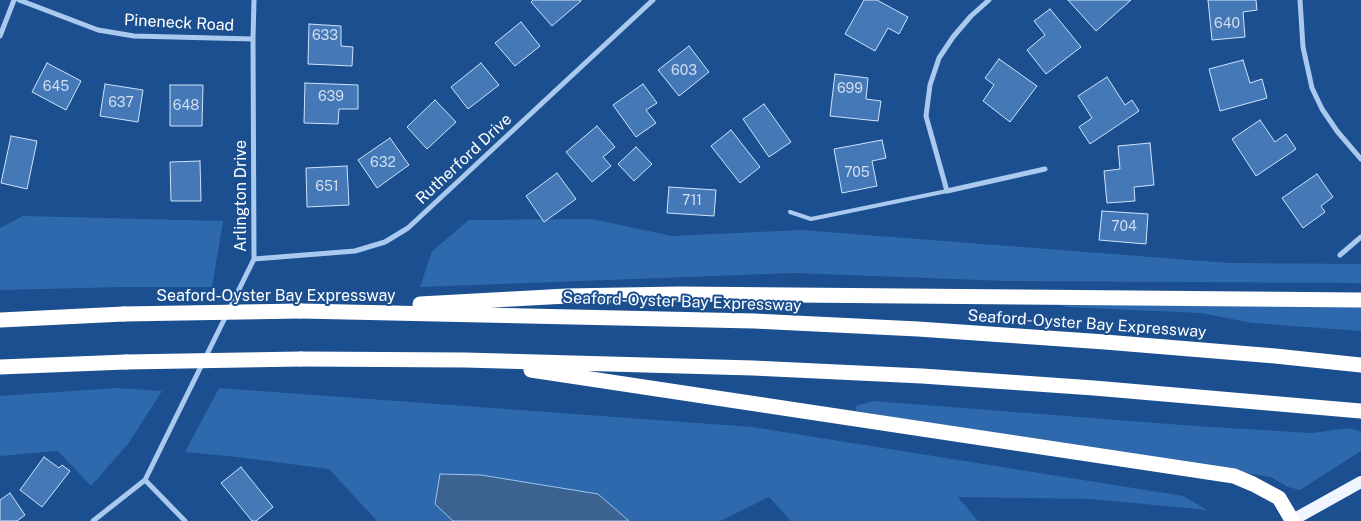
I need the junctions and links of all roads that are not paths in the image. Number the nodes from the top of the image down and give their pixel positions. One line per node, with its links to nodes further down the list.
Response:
1 (14, 0): 7 (street)
2 (20, 0): 8 (street, Pineneck Road)
3 (254, 0): 8 (street, Arlington Drive)
4 (653, 0): 15 (street, Rutherford Drive)
5 (989, 0): 11 (street)
6 (1300, 0): 9 (street)
7 (0, 36)
8 (253, 39): 15 (street, Arlington Drive)
9 (1361, 158)
10 (1045, 169): 11 (street)
11 (947, 191): 12 (lane)
12 (790, 212)
13 (1361, 237): 14 (street)
14 (1340, 255)
15 (254, 259): 23 (street, Arlington Drive)
16 (1361, 300): 17 (highway)
17 (300, 311): 18 (highway, Seaford-Oyster Bay Expressway, bridge); 20 (highway, Seaford-Oyster Bay Expressway)
18 (0, 320)
19 (465, 360): 21 (highway, bridge); 22 (highway); 27 (highway)
20 (1361, 365)
21 (0, 367)
22 (1361, 411)
23 (145, 480): 25 (street, Arlington Drive); 26 (street)
24 (1361, 482): 27 (main road)
25 (93, 521)
26 (185, 521)
27 (1292, 521)

